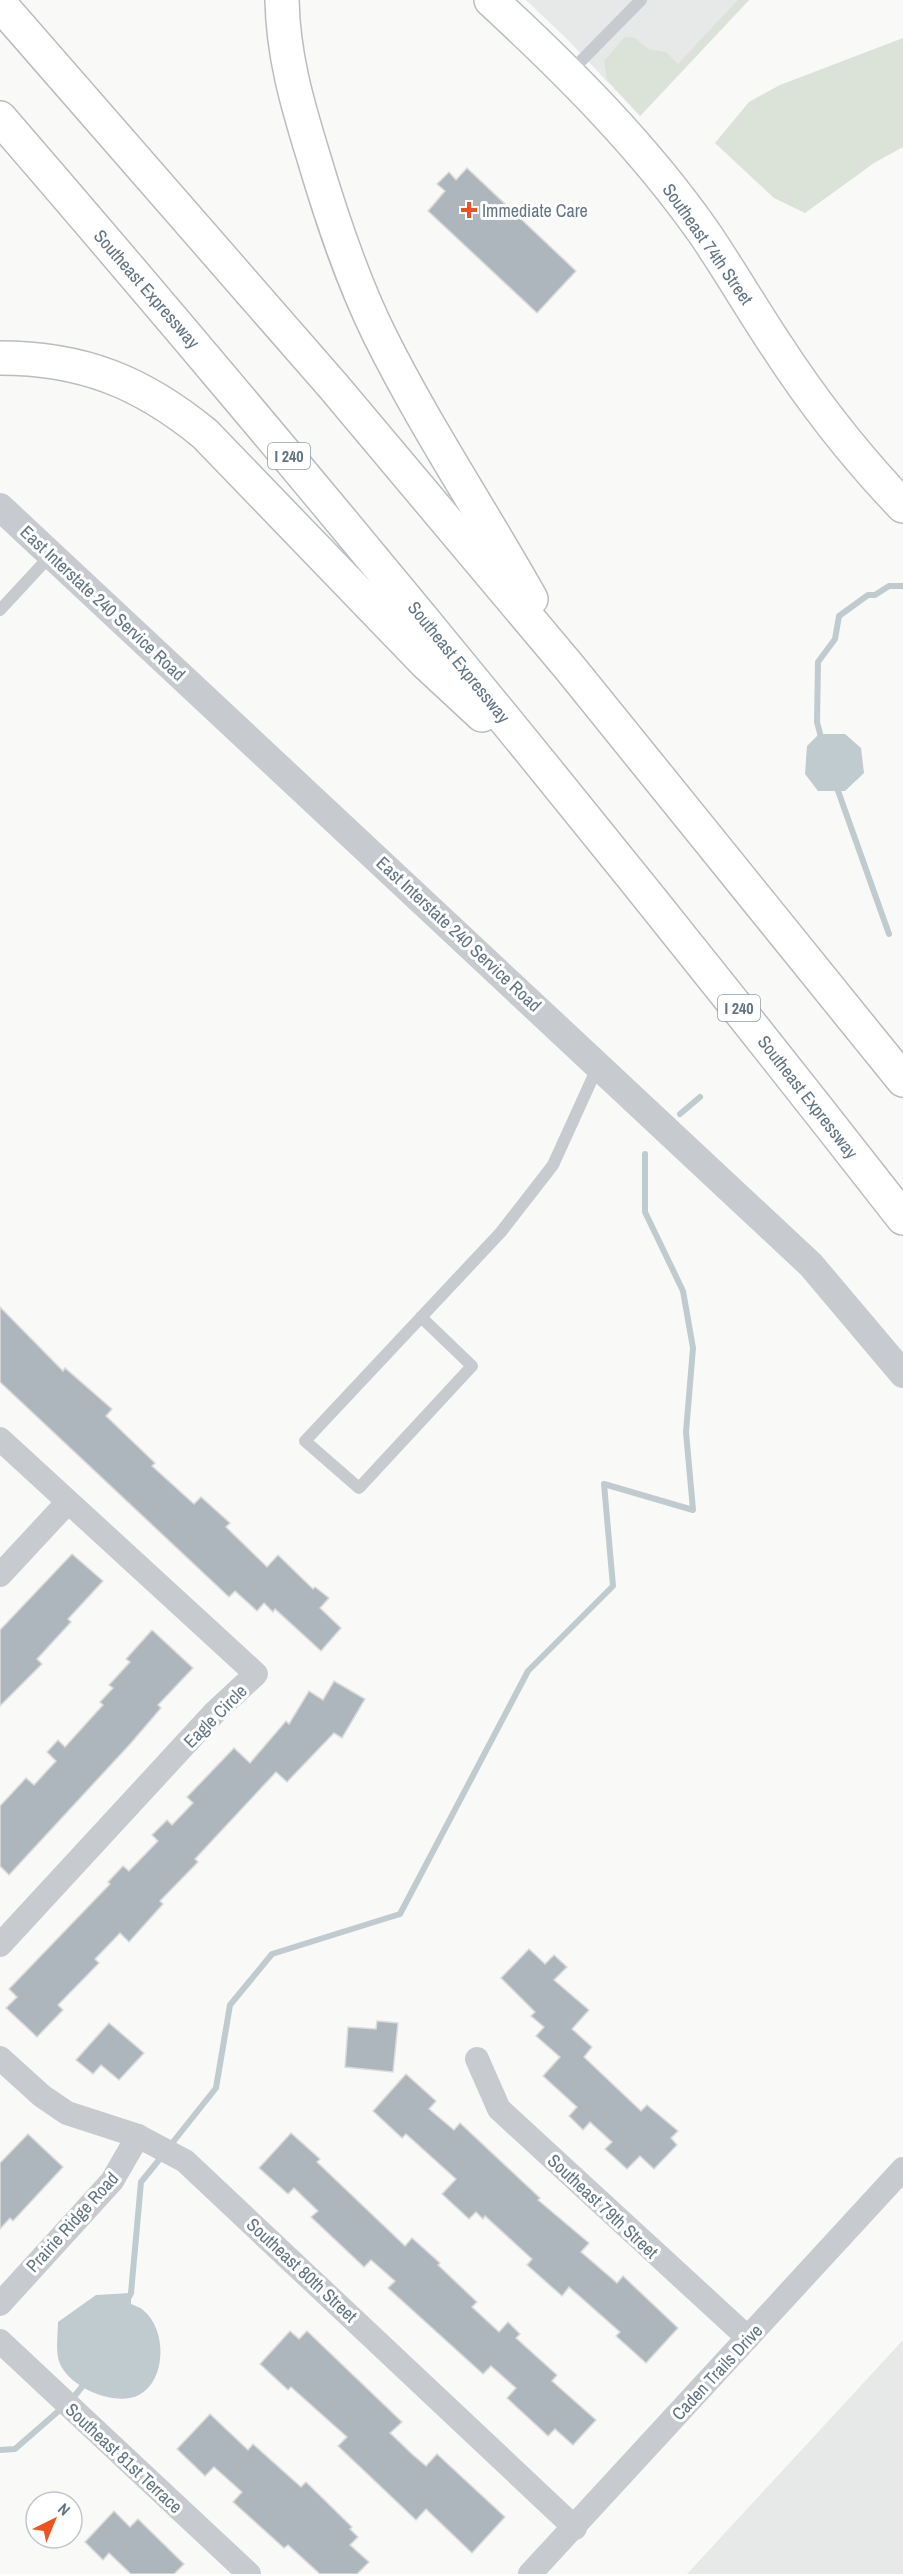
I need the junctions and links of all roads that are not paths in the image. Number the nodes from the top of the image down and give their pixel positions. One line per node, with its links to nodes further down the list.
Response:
1 (282, 0): 12 (main road)
2 (491, 0): 5 (main road, Southeast 74th Street)
3 (641, 0): 5 (lane)
4 (0, 4): 12 (main road)
5 (569, 73): 8 (main road, Southeast 74th Street)
6 (0, 118): 13 (main road, Southeast Expressway / I 240)
7 (0, 358): 13 (main road)
8 (903, 506)
9 (0, 507): 10 (street, East Interstate 240 Service Road)
10 (51, 555): 11 (lane); 14 (street, East Interstate 240 Service Road)
11 (0, 610)
12 (570, 668): 15 (main road)
13 (572, 800): 16 (main road, Southeast Expressway / I 240)
14 (599, 1065): 17 (lane); 18 (street, East Interstate 240 Service Road)
15 (903, 1080)
16 (903, 1218)
17 (421, 1317): 17 (lane)
18 (903, 1374)
19 (0, 1439): 20 (street)
20 (67, 1503): 21 (street); 22 (street, Eagle Circle)
21 (0, 1575)
22 (0, 1945)
23 (0, 2058): 25 (street, Southeast 80th Street)
24 (477, 2059): 28 (street, Southeast 79th Street)
25 (146, 2139): 27 (street, Prairie Ridge Road); 30 (street, Southeast 80th Street)
26 (903, 2169): 28 (street, Caden Trails Drive)
27 (0, 2304)
28 (748, 2338): 30 (street, Caden Trails Drive)
29 (0, 2341): 31 (street, Southeast 81st Terrace)
30 (575, 2528): 32 (street, Caden Trails Drive)
31 (249, 2574)
32 (530, 2574)

